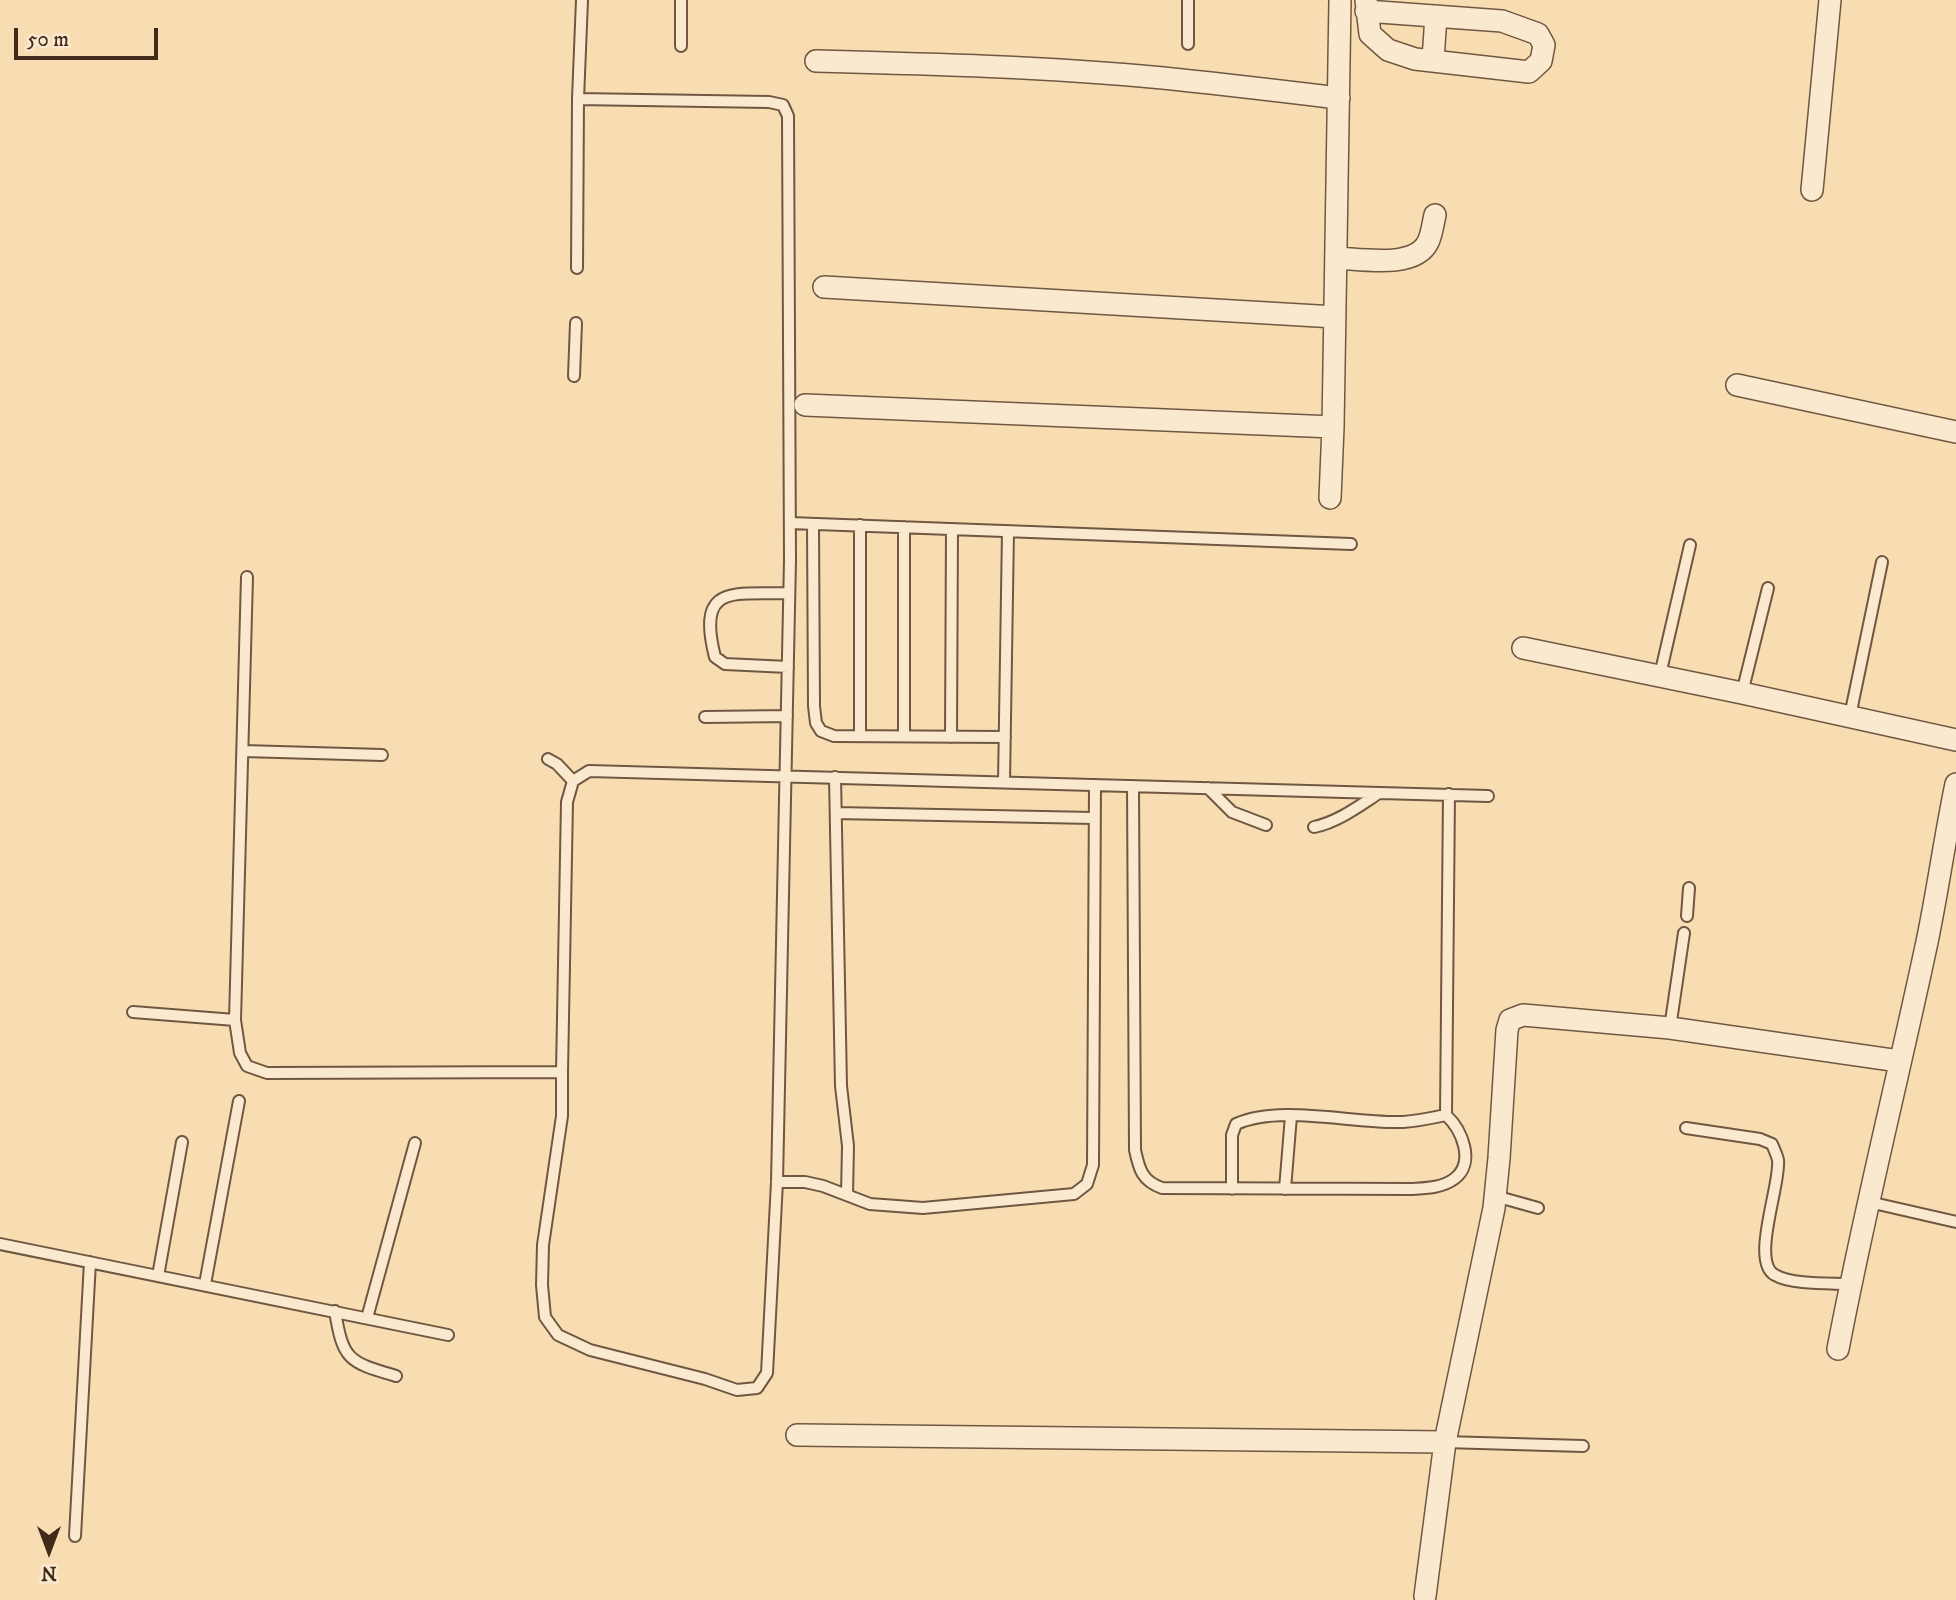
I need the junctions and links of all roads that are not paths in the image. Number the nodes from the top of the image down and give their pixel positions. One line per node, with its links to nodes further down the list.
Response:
1 (582, 0): 13 (lane)
2 (681, 0): 9 (lane)
3 (1188, 0): 8 (lane)
4 (1340, 0): 12 (street)
5 (1830, 0): 14 (street)
6 (1366, 5): 7 (street); 11 (street)
7 (1436, 16): 11 (street); 11 (street)
8 (1188, 44)
9 (681, 46)
10 (816, 61): 12 (street)
11 (1433, 61)
12 (1339, 98): 16 (street)
13 (578, 99): 17 (lane); 27 (lane)
14 (1812, 190)
15 (1435, 215): 16 (street)
16 (1336, 258): 19 (street)
17 (577, 268)
18 (824, 287): 19 (street)
19 (1335, 317): 24 (street)
20 (576, 323): 21 (lane)
21 (574, 376)
22 (1737, 386): 25 (street)
23 (805, 405): 24 (street)
24 (1333, 427): 26 (street)
25 (1956, 432)
26 (1329, 498)
27 (790, 523): 28 (lane); 38 (lane)
28 (813, 524): 29 (lane); 46 (lane)
29 (860, 526): 30 (lane); 46 (lane)
30 (904, 527): 31 (lane); 47 (lane)
31 (953, 529): 32 (lane); 48 (lane)
32 (1008, 531): 33 (lane); 49 (lane)
33 (1351, 544)
34 (1690, 545): 41 (lane)
35 (1882, 562): 44 (lane)
36 (247, 577): 51 (lane)
37 (1768, 588): 42 (lane)
38 (789, 593): 40 (lane); 40 (lane)
39 (1522, 648): 41 (street)
40 (788, 667): 43 (lane)
41 (1660, 675): 42 (street)
42 (1742, 693): 44 (street)
43 (787, 716): 45 (lane); 54 (lane)
44 (1850, 716): 50 (street)
45 (705, 717)
46 (860, 736): 47 (lane)
47 (904, 736): 48 (lane)
48 (951, 737): 49 (lane)
49 (1004, 737): 57 (lane)
50 (1956, 740)
51 (244, 751): 52 (lane); 73 (lane)
52 (382, 755)
53 (548, 759): 56 (lane)
54 (785, 776): 55 (lane); 56 (lane); 83 (lane)
55 (835, 777): 57 (lane); 65 (lane)
56 (573, 781): 76 (lane)
57 (1004, 782): 59 (lane)
58 (1956, 784): 75 (street)
59 (1095, 785): 60 (lane); 66 (lane)
60 (1133, 786): 61 (lane); 84 (lane)
61 (1208, 788): 62 (lane); 67 (lane)
62 (1379, 793): 63 (lane); 68 (lane)
63 (1449, 794): 64 (lane); 78 (lane)
64 (1488, 796)
65 (836, 813): 66 (lane); 86 (lane)
66 (1094, 818): 86 (lane)
67 (1266, 825)
68 (1314, 827)
69 (1689, 888): 70 (lane)
70 (1687, 916)
71 (1684, 933): 74 (lane)
72 (133, 1012): 73 (lane)
73 (235, 1020): 76 (lane)
74 (1670, 1028): 75 (street); 87 (street)
75 (1899, 1061): 88 (street)
76 (562, 1072): 83 (lane)
77 (239, 1101): 94 (lane)
78 (1446, 1115): 79 (lane); 85 (lane)
79 (1291, 1116): 84 (lane); 85 (lane)
80 (1686, 1128): 95 (lane)
81 (182, 1142): 93 (lane)
82 (415, 1143): 97 (lane)
83 (777, 1182): 86 (lane)
84 (1232, 1189): 85 (lane)
85 (1285, 1189)
86 (847, 1195)
87 (1495, 1196): 89 (lane); 102 (street)
88 (1869, 1202): 90 (lane); 95 (street)
89 (1538, 1208)
90 (1956, 1222)
91 (0, 1244): 92 (lane)
92 (90, 1262): 93 (lane); 104 (lane)
93 (158, 1276): 94 (lane)
94 (205, 1284): 96 (lane)
95 (1850, 1284): 99 (street)
96 (335, 1311): 97 (lane); 100 (lane)
97 (367, 1318): 98 (lane)
98 (449, 1335)
99 (1838, 1349)
100 (396, 1376)
101 (797, 1435): 102 (street)
102 (1445, 1442): 103 (lane); 105 (street)
103 (1583, 1446)
104 (75, 1536)
105 (1425, 1596)

